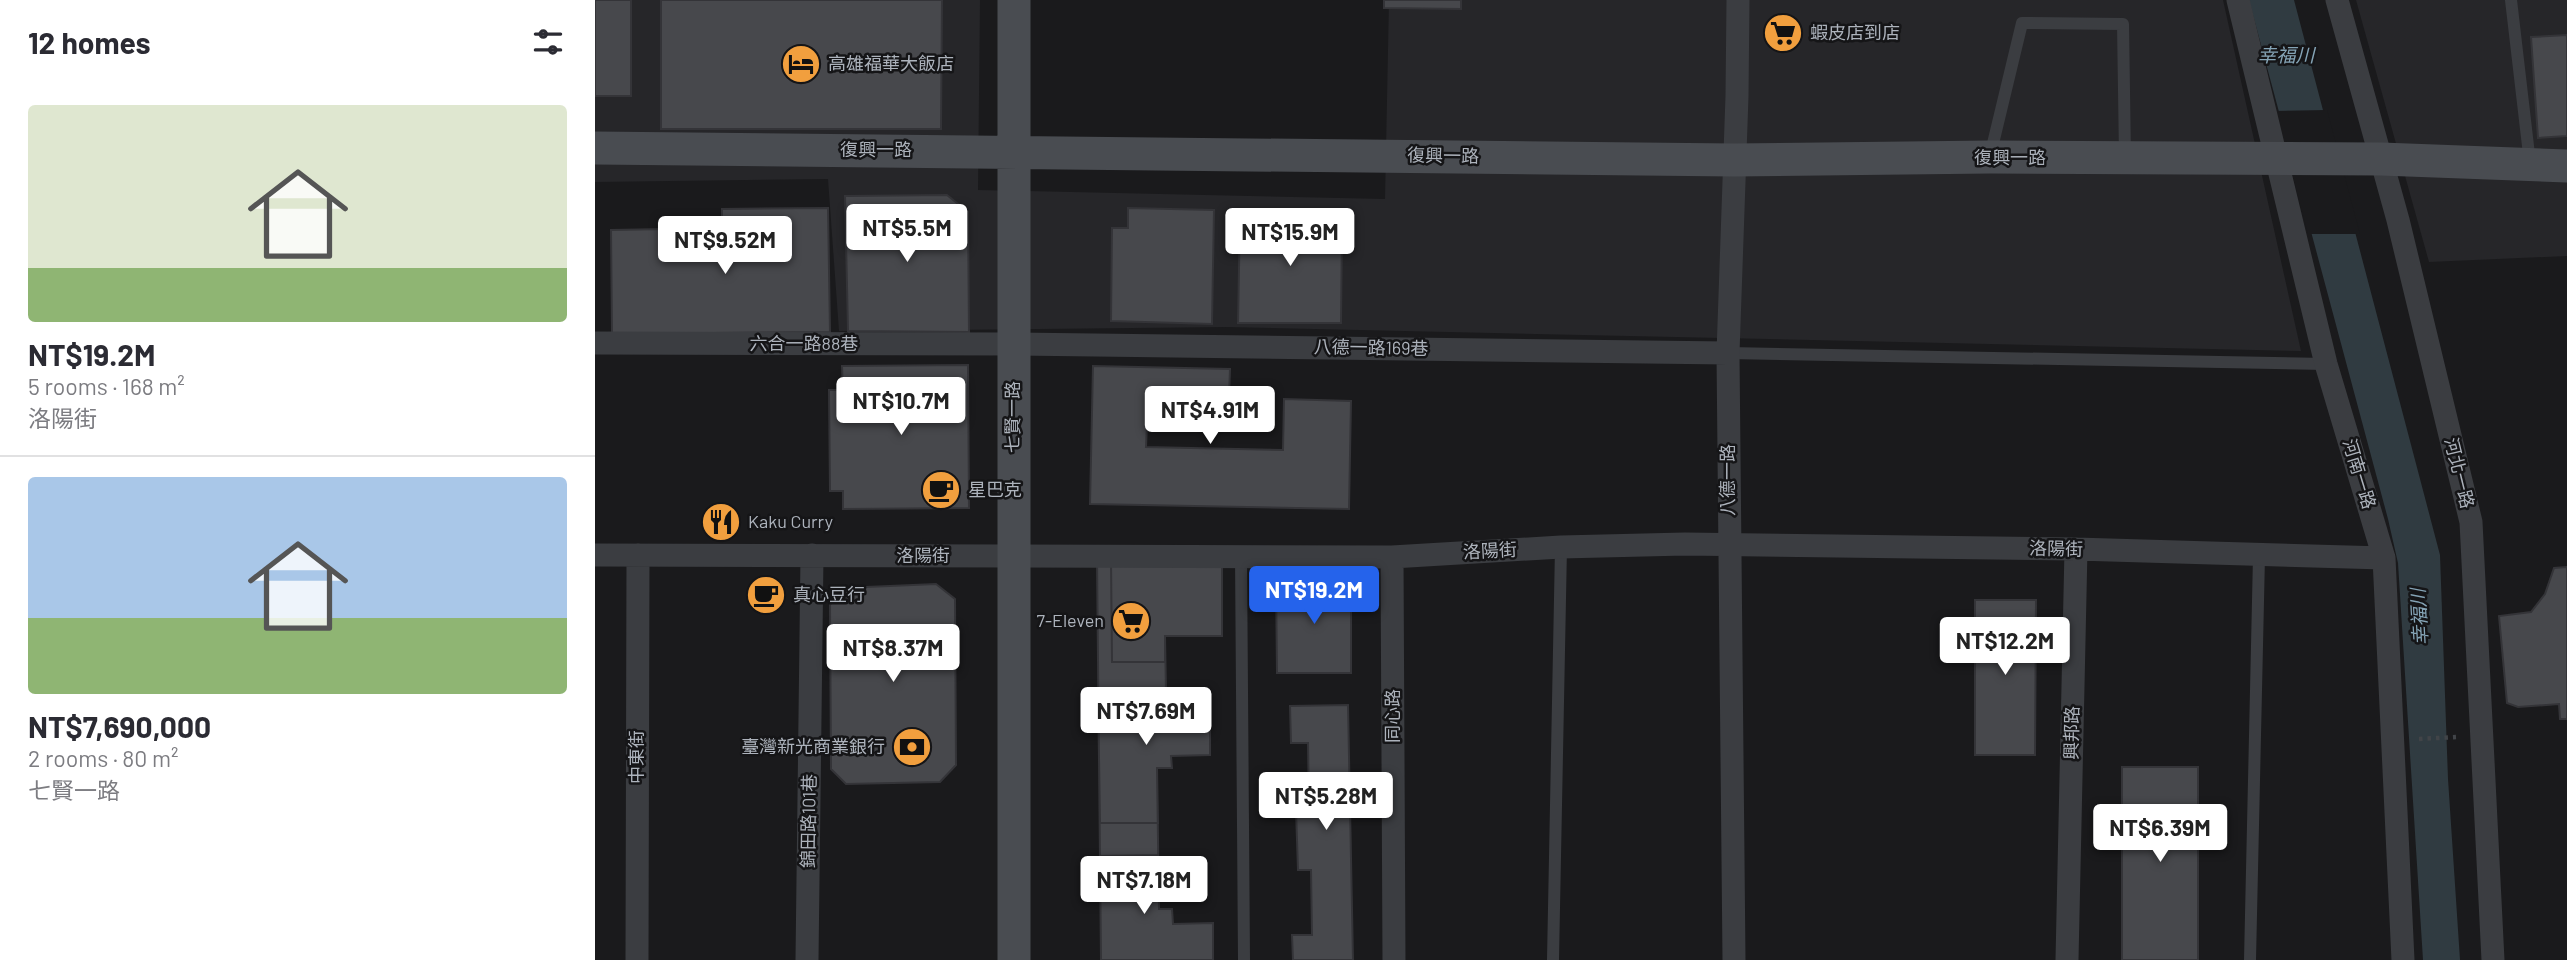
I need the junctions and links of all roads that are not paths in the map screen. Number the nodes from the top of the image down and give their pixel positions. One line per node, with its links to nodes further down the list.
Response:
1 (1014, 0): 7 (street, 七賢一路)
2 (1738, 0): 12 (street, 八德一路)
3 (2238, 0): 10 (street, 河南一路)
4 (2337, 0): 11 (street, 河北一路)
5 (2511, 0): 13 (lane)
6 (595, 148): 7 (street, 復興一路)
7 (1013, 151): 12 (street, 復興一路); 16 (street, 七賢一路)
8 (1990, 158): 9 (street, 復興一路); 9 (lane); 12 (street, 復興一路)
9 (2125, 158): 10 (street, 復興一路)
10 (2283, 158): 11 (street, 復興一路); 18 (street, 河南一路)
11 (2365, 159): 13 (street); 40 (street, 河北一路)
12 (1734, 160): 17 (street, 八德一路)
13 (2530, 164): 14 (street)
14 (2567, 166)
15 (595, 343): 16 (street, 六合一路88巷)
16 (1013, 344): 17 (street, 八德一路169巷); 25 (street, 七賢一路)
17 (1728, 353): 18 (lane); 19 (street, 八德一路)
18 (2326, 364): 29 (street, 河南一路)
19 (1729, 545): 20 (street, 洛陽街); 21 (street, 洛陽街); 36 (street, 八德一路)
20 (1561, 547): 27 (street, 洛陽街); 35 (lane)
21 (2076, 549): 28 (street, 洛陽街); 37 (street, 興邦路)
22 (595, 555): 23 (street, 洛陽街)
23 (638, 555): 24 (street, 洛陽街); 30 (street, 中東街)
24 (812, 555): 25 (street, 洛陽街); 31 (street, 錦田路101巷)
25 (1013, 556): 26 (street, 洛陽街); 32 (street, 七賢一路)
26 (1241, 556): 27 (street, 洛陽街); 33 (lane)
27 (1392, 556): 34 (street, 同心路)
28 (2259, 556): 29 (street, 洛陽街); 38 (lane)
29 (2384, 558): 39 (street, 河南一路)
30 (636, 960)
31 (807, 960)
32 (1014, 960)
33 (1244, 960)
34 (1394, 960)
35 (1553, 960)
36 (1734, 960)
37 (2067, 960)
38 (2250, 960)
39 (2403, 960)
40 (2493, 960)

